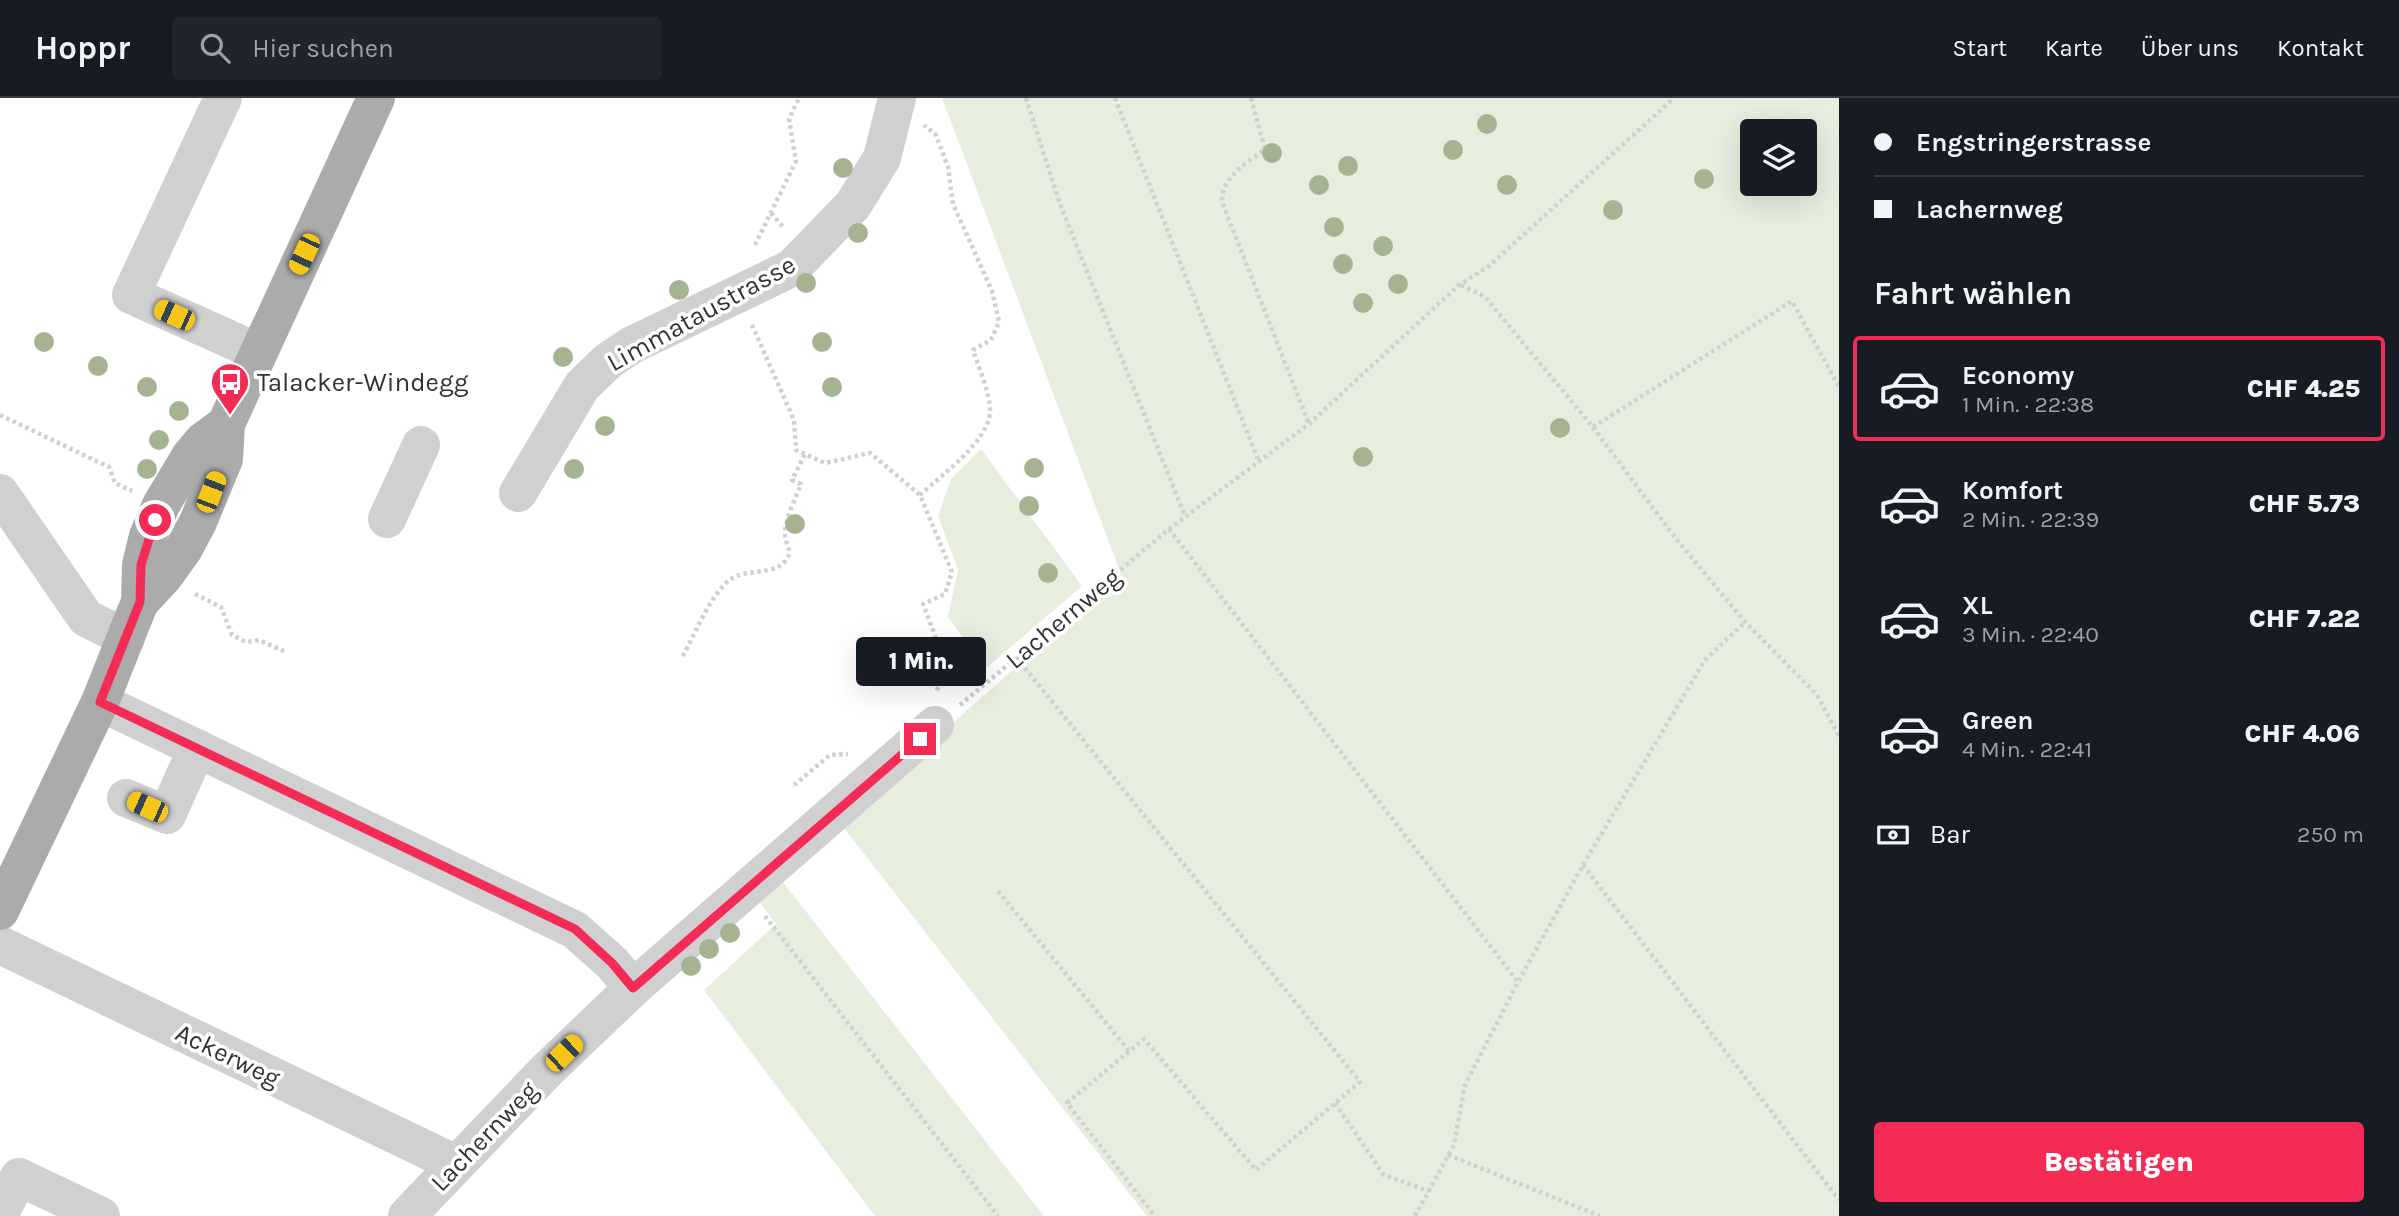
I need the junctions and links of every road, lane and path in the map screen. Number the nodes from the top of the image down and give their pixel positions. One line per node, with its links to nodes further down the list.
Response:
1 (223, 98): 12 (street)
2 (799, 98): 9 (path)
3 (1027, 98): 24 (path)
4 (1115, 98): 19 (path)
5 (1251, 98): 15 (path)
6 (1674, 98): 10 (path, Lachernweg)
7 (367, 101): 12 (main road)
8 (895, 106): 11 (street, Limmataustrasse); 23 (path)
9 (752, 252)
10 (1460, 284): 15 (path, Lachernweg); 16 (path)
11 (737, 296): 18 (path); 22 (street, Limmataustrasse)
12 (258, 352): 29 (main road)
13 (1839, 387): 16 (path)
14 (0, 415): 20 (path)
15 (1309, 424): 19 (path, Lachernweg)
16 (1592, 427): 28 (path)
17 (421, 445): 25 (street)
18 (805, 454): 23 (path); 31 (path)
19 (1259, 462): 24 (path, Lachernweg)
20 (134, 492)
21 (0, 493): 29 (street)
22 (519, 493)
23 (920, 495): 34 (path)
24 (1185, 516): 26 (path, Lachernweg)
25 (387, 519)
26 (1169, 529): 32 (path, Lachernweg); 45 (path)
27 (189, 592): 30 (path)
28 (1745, 622): 35 (path); 40 (path)
29 (126, 638): 33 (main road)
30 (286, 652)
31 (683, 656)
32 (1016, 657): 34 (path, Lachernweg); 48 (path)
33 (100, 702): 36 (street); 43 (main road)
34 (931, 713): 41 (street, Lachernweg)
35 (1839, 736)
36 (197, 748): 39 (street); 46 (street)
37 (850, 754): 38 (path)
38 (794, 785)
39 (126, 798)
40 (1583, 866): 45 (path); 52 (path)
41 (745, 890): 46 (street, Lachernweg); 56 (path)
42 (998, 891): 47 (path)
43 (1, 906)
44 (0, 945): 50 (street, Ackerweg)
45 (1518, 982): 49 (path)
46 (633, 988): 50 (street, Lachernweg)
47 (1129, 1051): 48 (path); 57 (path)
48 (1335, 1103): 51 (path)
49 (1448, 1156): 51 (path); 59 (path)
50 (456, 1164): 55 (street, Lachernweg)
51 (1429, 1191): 58 (path)
52 (1839, 1200)
53 (0, 1213): 54 (street)
54 (101, 1216)
55 (407, 1216)
56 (998, 1216)
57 (1155, 1216)
58 (1415, 1216)
59 (1600, 1216)

